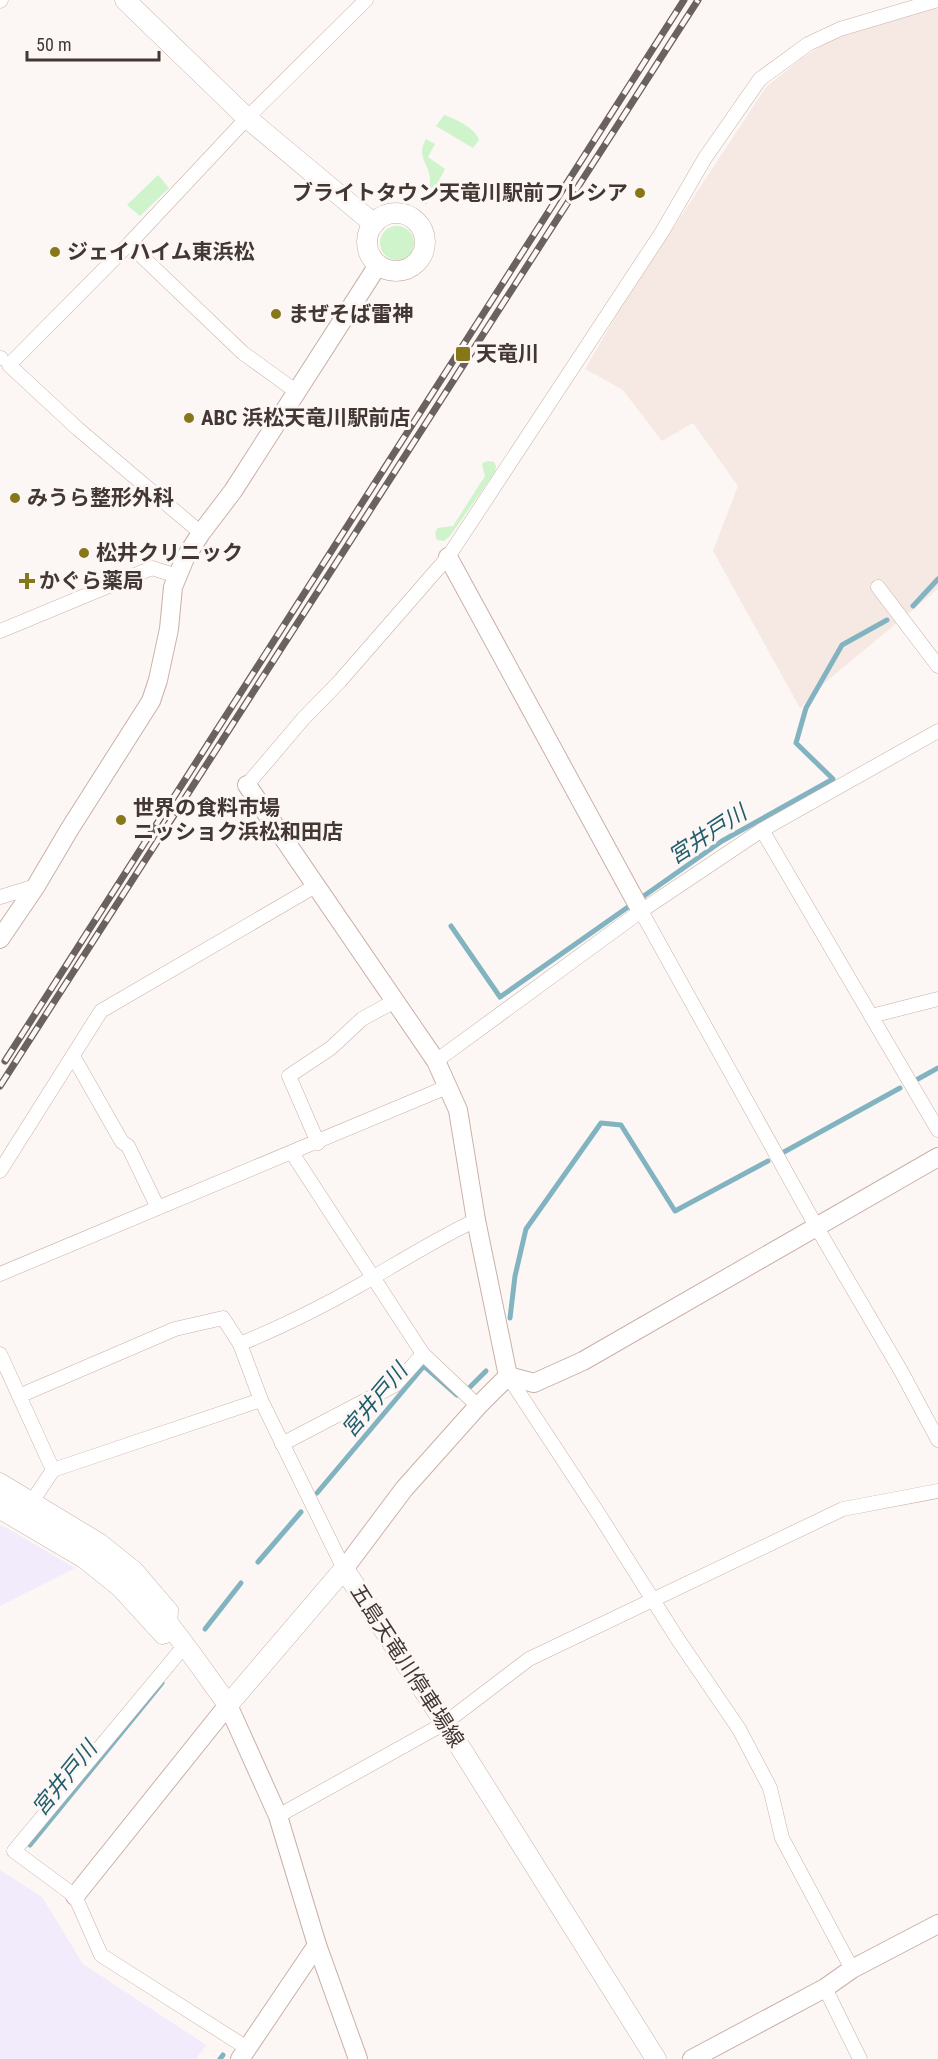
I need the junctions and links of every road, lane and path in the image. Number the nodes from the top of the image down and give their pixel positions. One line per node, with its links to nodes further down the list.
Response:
1 (125, 0): 4 (main road)
2 (366, 0): 4 (street)
3 (938, 0): 11 (street)
4 (248, 118): 5 (main road); 6 (street)
5 (374, 224): 7 (main road); 7 (main road)
6 (129, 244): 8 (street); 9 (street)
7 (378, 265): 9 (street)
8 (2, 360): 10 (street)
9 (297, 392): 10 (street)
10 (201, 533): 12 (street)
11 (448, 557): 17 (street); 22 (street)
12 (177, 576): 14 (street); 20 (street)
13 (878, 586): 15 (street)
14 (0, 631)
15 (938, 666)
16 (938, 731): 18 (street)
17 (247, 785): 19 (street)
18 (762, 830): 22 (street); 26 (street)
19 (317, 885): 25 (street); 27 (street)
20 (36, 886): 21 (street); 23 (street)
21 (0, 897)
22 (638, 905): 28 (street); 37 (street)
23 (0, 939)
24 (938, 999): 26 (street)
25 (395, 1001): 28 (street); 31 (street)
26 (871, 1016): 30 (street)
27 (73, 1056): 34 (street); 35 (street)
28 (436, 1061): 29 (street)
29 (447, 1087): 31 (street); 36 (street)
30 (938, 1130)
31 (318, 1143): 32 (street)
32 (292, 1153): 35 (street); 39 (street)
33 (938, 1157): 37 (street)
34 (0, 1171)
35 (158, 1208): 38 (street)
36 (476, 1220): 39 (street); 43 (street)
37 (816, 1226): 43 (street); 47 (street)
38 (0, 1274)
39 (374, 1277): 40 (street); 42 (street)
40 (240, 1344): 44 (street); 46 (street)
41 (0, 1354): 44 (street)
42 (423, 1354): 45 (street); 48 (street)
43 (508, 1376): 45 (street); 56 (street)
44 (19, 1396): 49 (street)
45 (469, 1398): 55 (street)
46 (261, 1400): 48 (street); 49 (street)
47 (938, 1440)
48 (282, 1444): 55 (street)
49 (53, 1470): 53 (street)
50 (0, 1480): 53 (street)
51 (938, 1491): 56 (street)
52 (0, 1496): 57 (main road)
53 (33, 1500): 57 (street)
54 (0, 1512): 57 (street)
55 (344, 1569): 58 (main road, 五島天竜川停車場線); 59 (main road, 五島天竜川停車場線)
56 (653, 1599): 59 (street); 64 (street)
57 (177, 1635): 58 (main road); 61 (street)
58 (228, 1705): 60 (street); 61 (street)
59 (445, 1723): 60 (street); 68 (main road, 五島天竜川停車場線)
60 (278, 1816): 63 (street)
61 (75, 1896): 66 (street)
62 (938, 1924): 64 (street)
63 (317, 1945): 66 (street); 67 (street)
64 (852, 1970): 65 (street)
65 (825, 1988): 69 (street); 70 (street)
66 (244, 2054)
67 (358, 2059)
68 (656, 2059)
69 (692, 2059)
70 (860, 2059)

